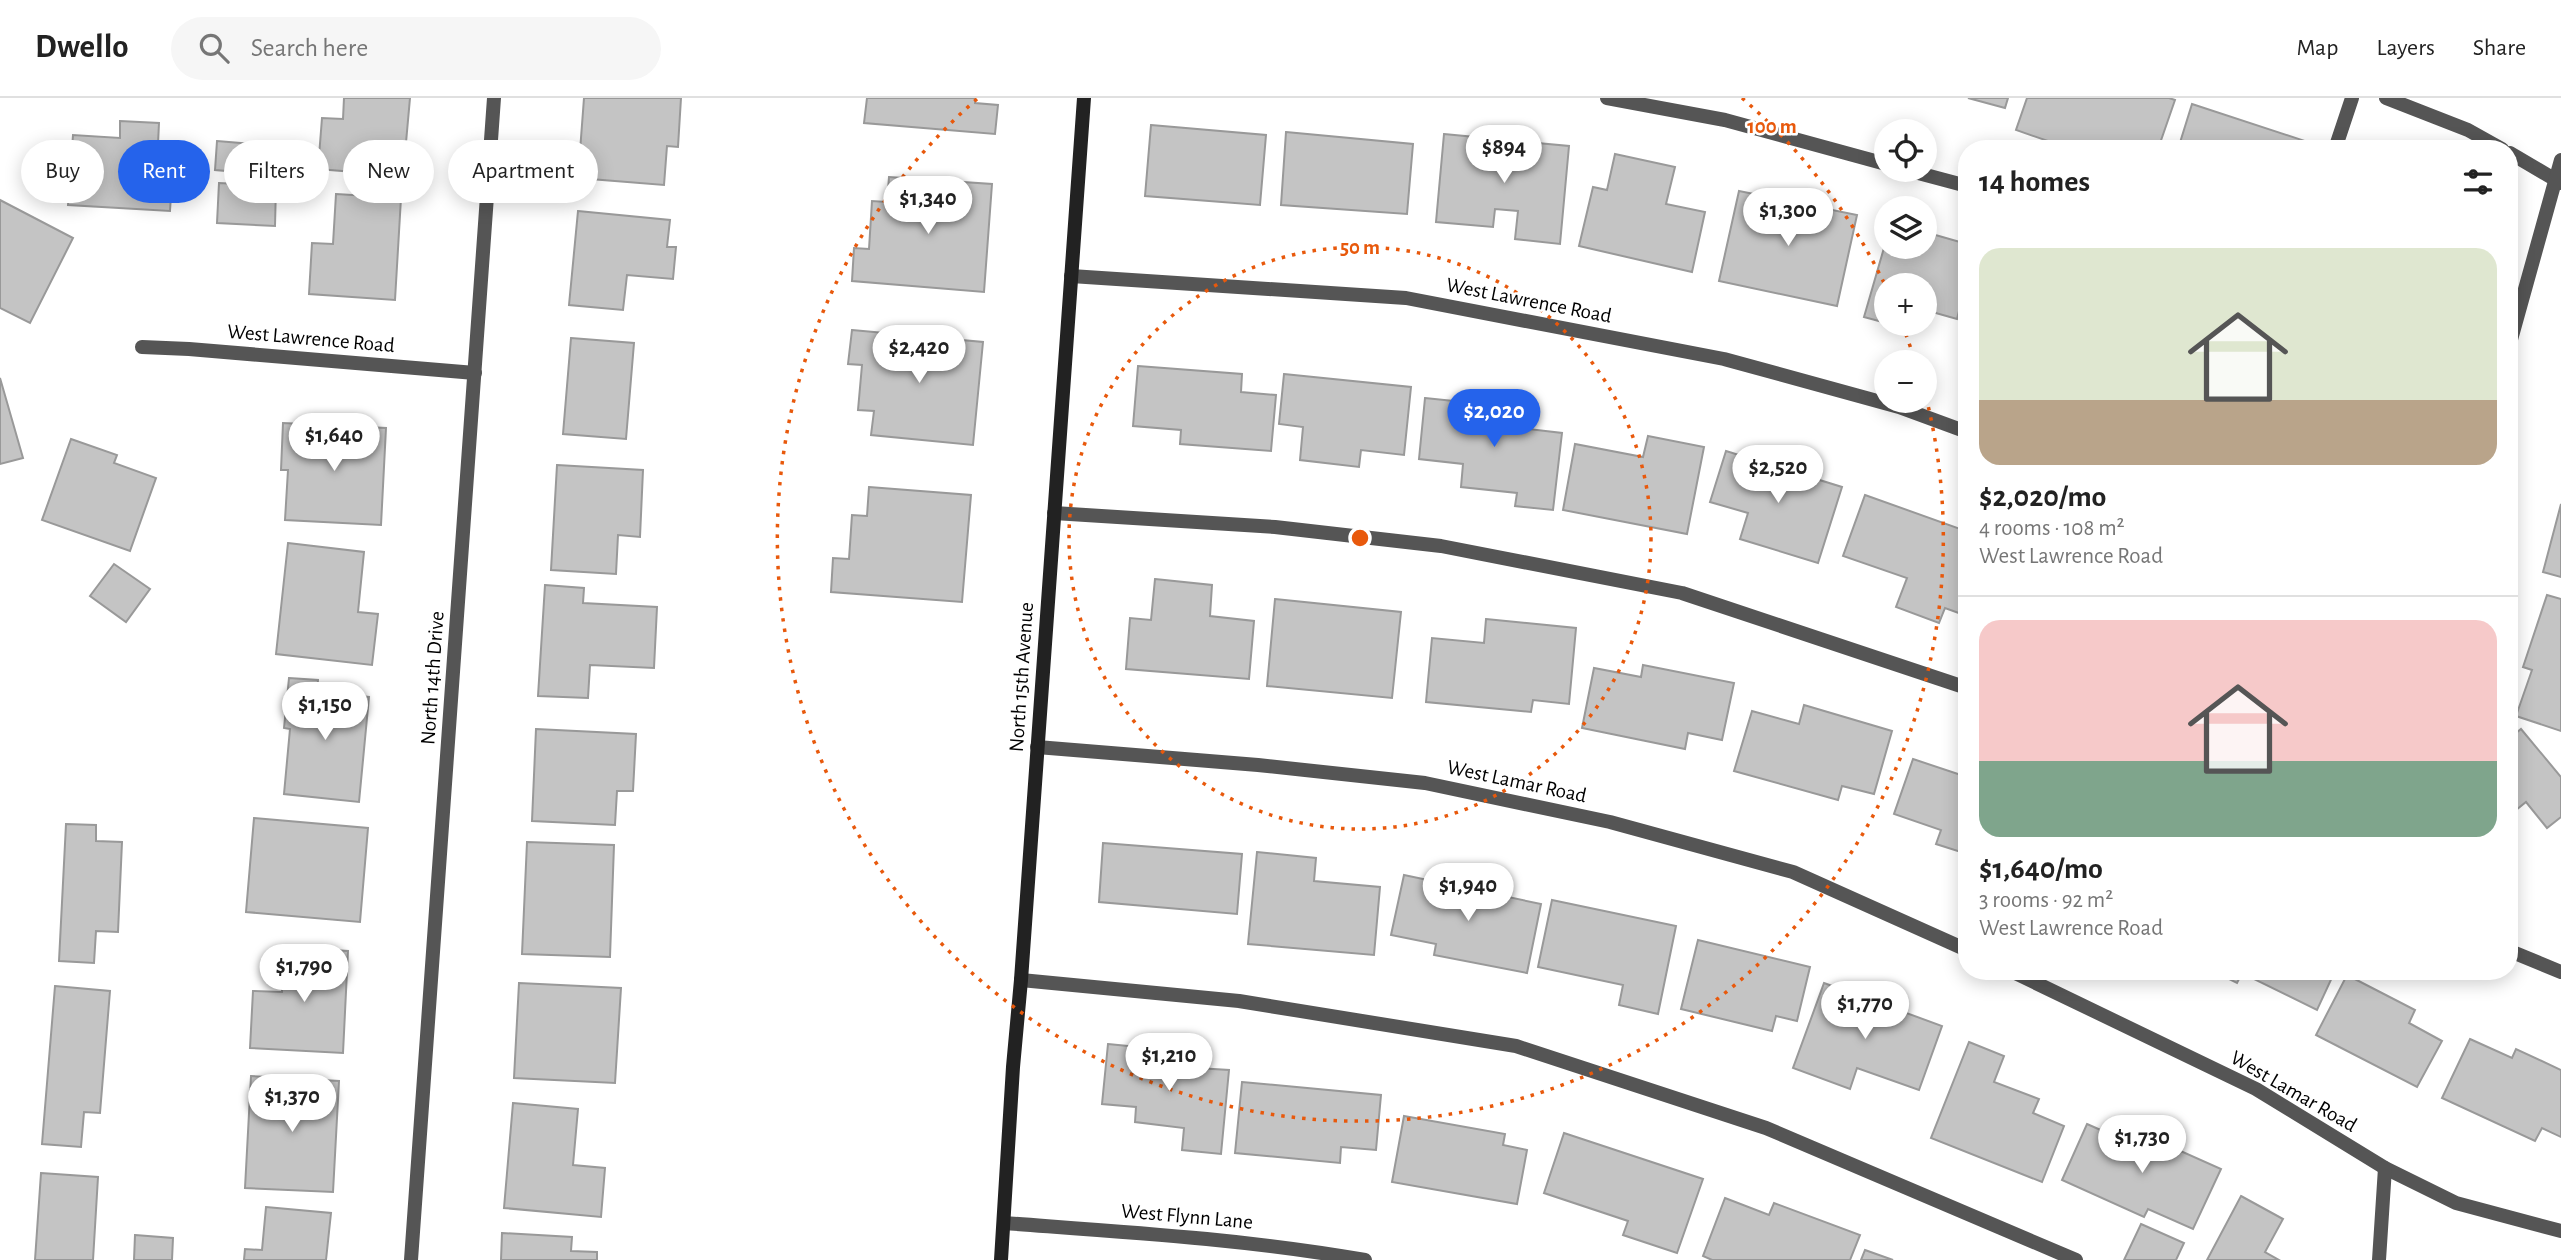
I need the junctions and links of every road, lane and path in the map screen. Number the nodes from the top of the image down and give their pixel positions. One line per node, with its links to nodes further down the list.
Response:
1 (494, 98): 17 (street, North 14th Drive)
2 (1084, 98): 14 (street, North 15th Avenue)
3 (1607, 98): 10 (street)
4 (2352, 98): 6 (street)
5 (2386, 98): 7 (street)
6 (2338, 140)
7 (2486, 140)
8 (2518, 158): 12 (street)
9 (2561, 160): 12 (street)
10 (1874, 161)
11 (1937, 178): 13 (street)
12 (2558, 181): 15 (street)
13 (1958, 184)
14 (1071, 275): 18 (street, West Lawrence Road); 19 (street, North 15th Avenue)
15 (2518, 316)
16 (142, 347): 17 (street, West Lawrence Road)
17 (475, 373): 30 (street, North 14th Drive)
18 (1958, 429)
19 (1054, 513): 20 (street); 21 (street, North 15th Avenue)
20 (1958, 685)
21 (1037, 747): 22 (street, West Lamar Road); 25 (street, North 15th Avenue)
22 (1958, 946)
23 (2518, 954): 24 (street)
24 (2561, 971)
25 (1021, 980): 28 (street, North 15th Avenue); 33 (street)
26 (2030, 980): 27 (street, West Lamar Road)
27 (2385, 1168): 29 (street, West Lamar Road); 34 (street)
28 (1004, 1223): 31 (street, North 15th Avenue); 32 (street, West Flynn Lane)
29 (2561, 1231)
30 (411, 1260)
31 (1002, 1260)
32 (1365, 1260)
33 (2076, 1260)
34 (2379, 1260)

